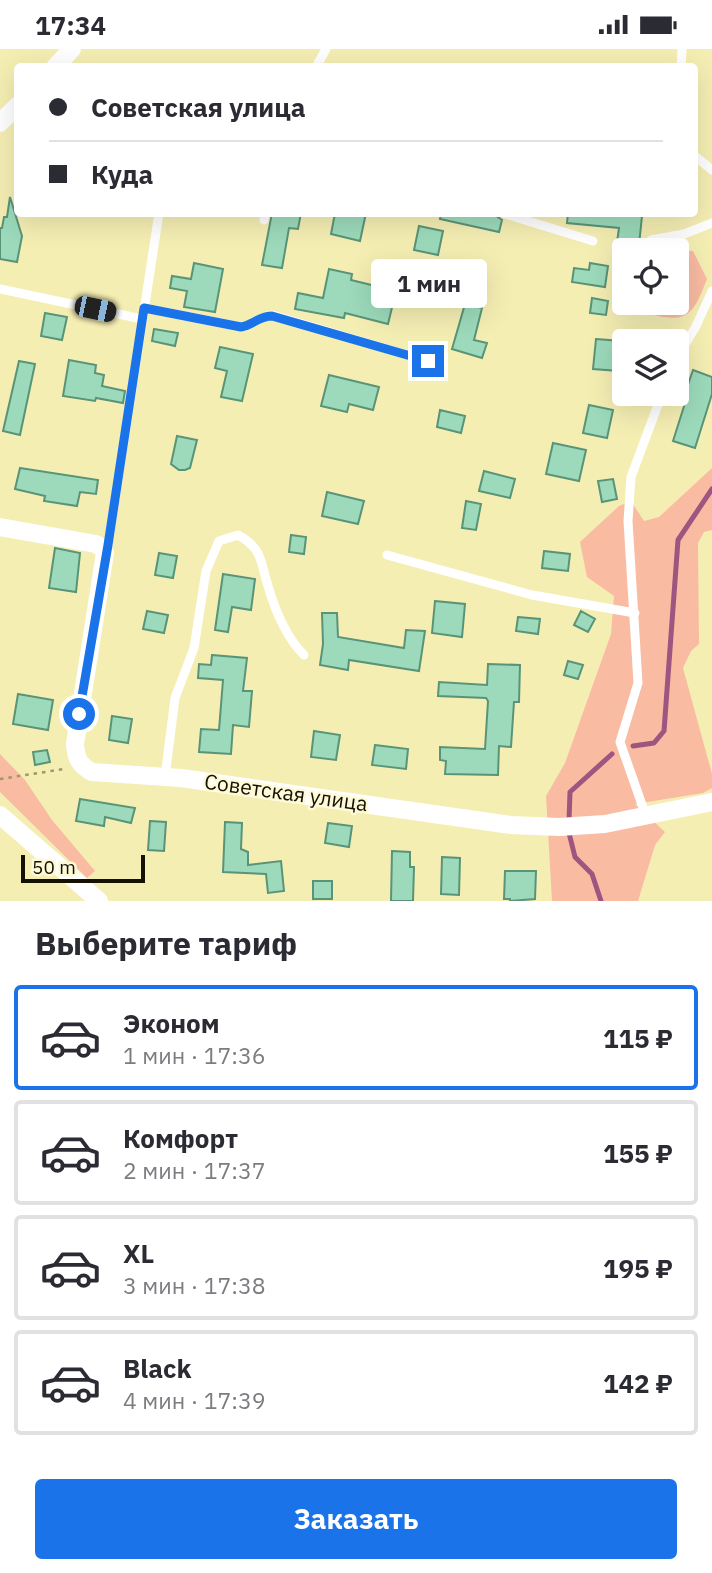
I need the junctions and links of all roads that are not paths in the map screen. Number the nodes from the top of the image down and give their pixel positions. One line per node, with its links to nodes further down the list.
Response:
1 (72, 49): 2 (street)
2 (59, 63)
3 (14, 109): 4 (street)
4 (0, 123)
5 (698, 158): 6 (lane)
6 (712, 170)
7 (158, 217): 14 (lane)
8 (515, 217): 11 (lane)
9 (712, 223): 10 (lane)
10 (662, 238)
11 (593, 241)
12 (0, 289): 14 (lane)
13 (712, 291): 15 (lane)
14 (143, 314): 16 (lane); 19 (lane)
15 (689, 338)
16 (428, 361)
17 (658, 406): 21 (lane)
18 (0, 527): 19 (street)
19 (103, 550): 23 (street, Советская улица)
20 (387, 555): 21 (lane)
21 (635, 613): 26 (lane)
22 (304, 655): 23 (lane)
23 (165, 777): 26 (street, Советская улица)
24 (712, 802): 26 (street, Советская улица)
25 (0, 815): 27 (street)
26 (646, 817)
27 (99, 901)

